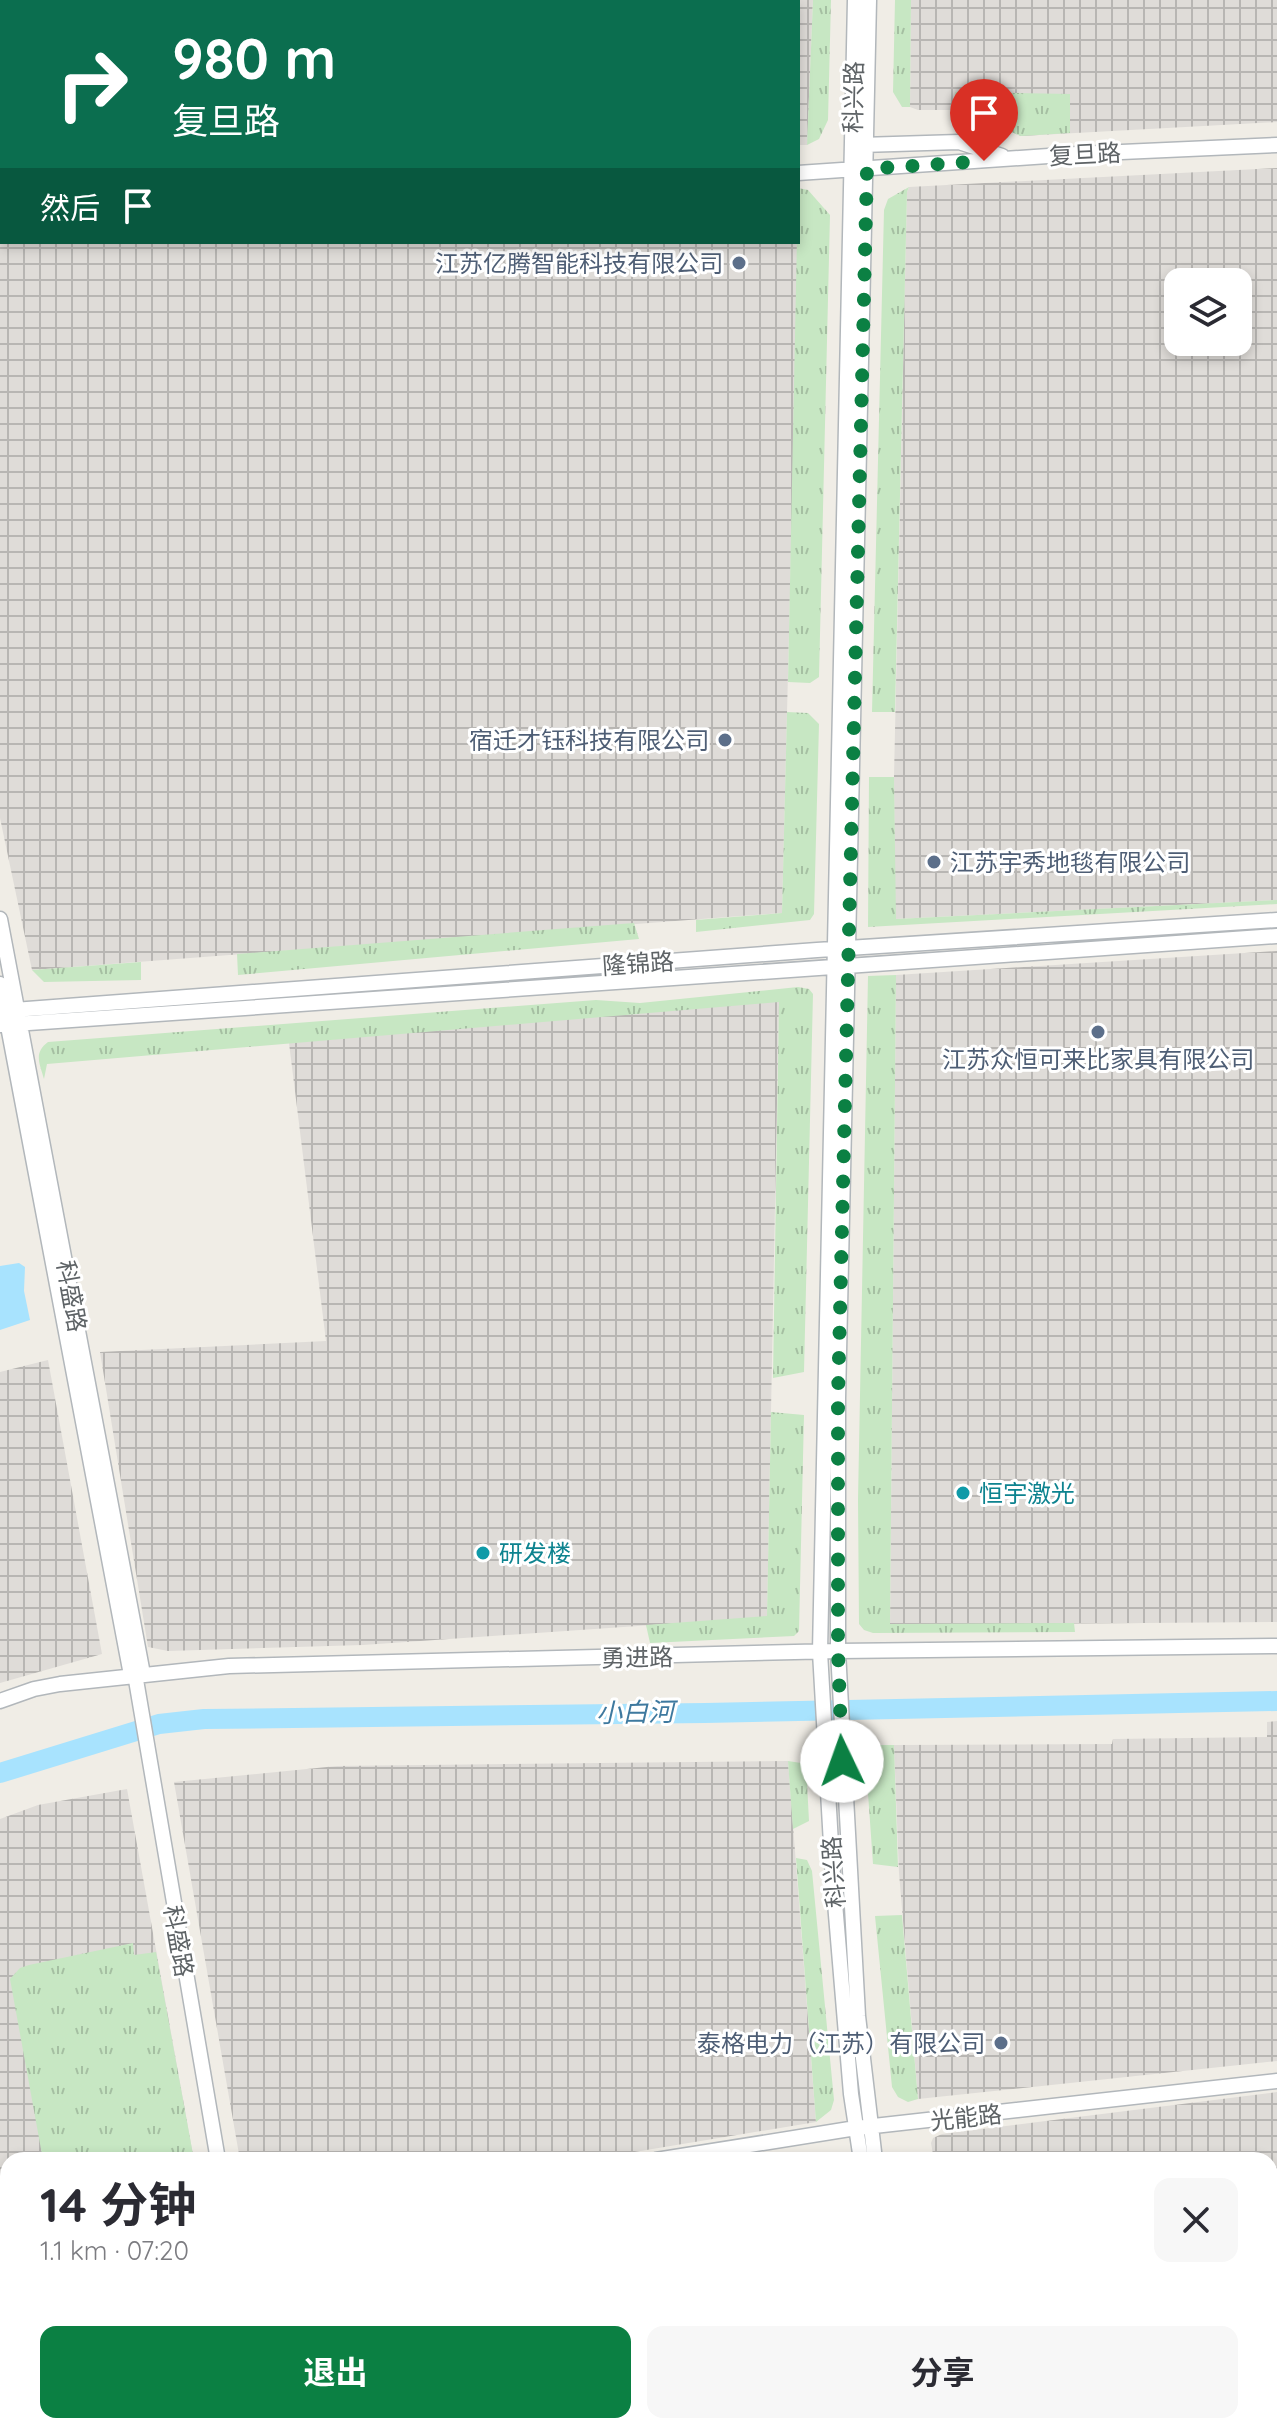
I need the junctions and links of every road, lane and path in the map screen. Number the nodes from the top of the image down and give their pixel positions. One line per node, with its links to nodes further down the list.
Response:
1 (855, 0): 5 (main road, 科兴路)
2 (869, 0): 3 (main road, 科兴路)
3 (868, 145): 5 (main road); 6 (main road); 7 (main road, 科兴路)
4 (1277, 145): 6 (main road, 复旦路)
5 (852, 146): 8 (main road, 科兴路)
6 (1010, 159): 7 (main road, 复旦路)
7 (867, 169): 8 (main road, 复旦路); 13 (main road, 科兴路)
8 (851, 170): 9 (main road, 复旦路); 13 (main road, 科兴路)
9 (800, 173)
10 (0, 919): 16 (main road, 科盛路)
11 (1277, 920): 13 (main road, 隆锦路)
12 (1277, 936): 14 (main road, 隆锦路)
13 (841, 949): 14 (main road, 科兴路); 16 (main road, 隆锦路)
14 (841, 965): 16 (main road, 隆锦路); 18 (main road, 科兴路); 19 (main road, 科兴路)
15 (0, 984): 16 (main road, 科盛路)
16 (9, 1017): 20 (main road, 科盛路)
17 (1277, 1646): 18 (main road, 勇进路)
18 (838, 1651): 19 (main road, 勇进路); 23 (main road, 科兴路)
19 (820, 1652): 20 (main road, 勇进路); 23 (main road, 科兴路)
20 (136, 1675): 21 (main road, 勇进路); 24 (main road, 科盛路)
21 (0, 1701)
22 (1277, 2081): 23 (main road, 光能路)
23 (863, 2128): 25 (main road, 光能路); 26 (main road, 科兴路); 27 (main road, 科兴路)
24 (217, 2152)
25 (708, 2152)
26 (862, 2152)
27 (872, 2152)

